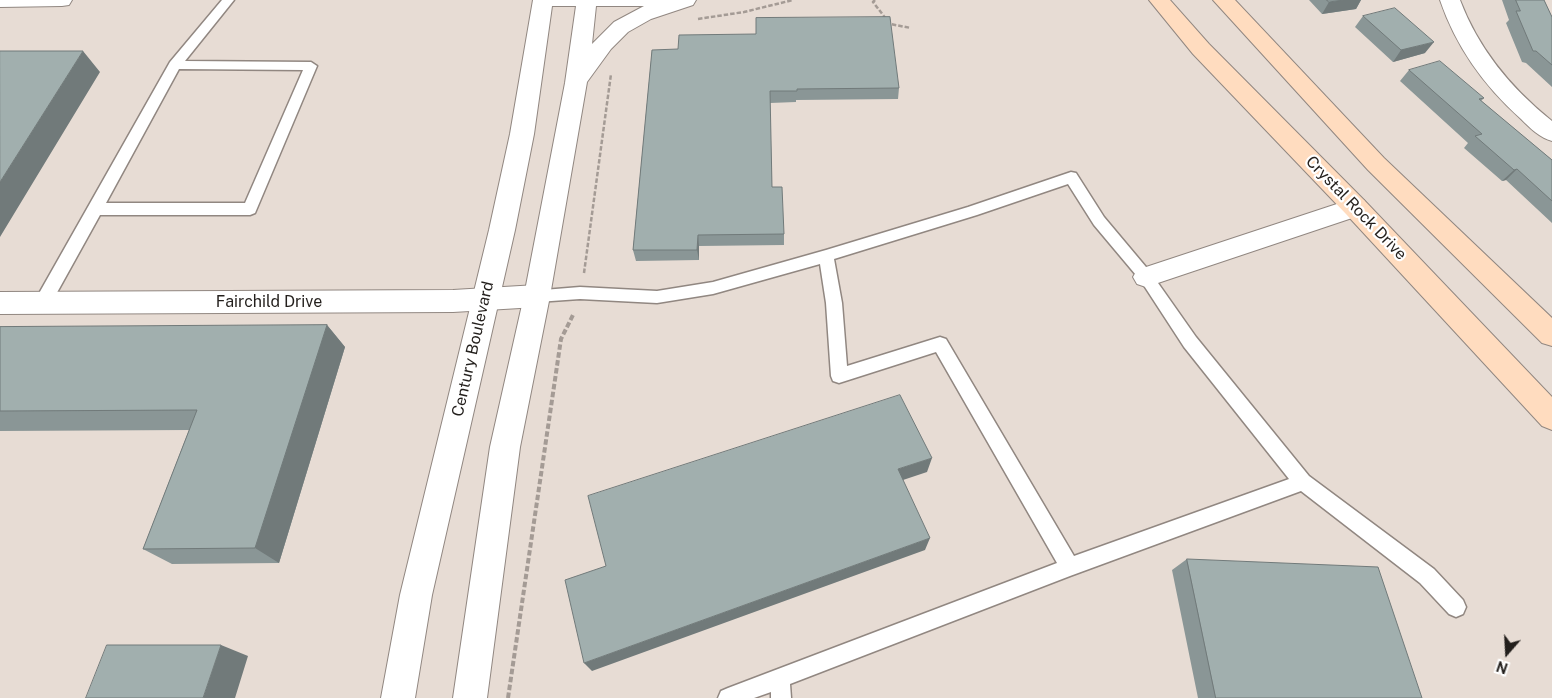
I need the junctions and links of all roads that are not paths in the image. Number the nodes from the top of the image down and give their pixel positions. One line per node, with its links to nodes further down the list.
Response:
1 (62, 0): 10 (street)
2 (228, 0): 12 (lane)
3 (543, 0): 20 (street, Century Boulevard)
4 (548, 0): 11 (street)
5 (662, 0): 11 (street)
6 (686, 0): 13 (street)
7 (1159, 0): 15 (main road, Crystal Rock Drive)
8 (1223, 0): 23 (main road)
9 (1450, 0): 14 (street)
10 (0, 1)
11 (587, 1): 13 (street)
12 (176, 65): 16 (lane); 16 (lane)
13 (576, 83): 19 (street)
14 (1552, 133)
15 (1355, 206): 18 (street); 24 (main road, Crystal Rock Drive)
16 (96, 209): 21 (lane)
17 (826, 256): 18 (lane); 19 (lane); 26 (lane)
18 (1146, 277): 25 (lane)
19 (537, 296): 20 (street, Fairchild Drive); 30 (street)
20 (484, 301): 21 (street, Fairchild Drive); 29 (street, Century Boulevard)
21 (43, 302): 22 (street, Fairchild Drive)
22 (0, 303)
23 (1552, 335)
24 (1552, 417)
25 (1303, 482): 26 (lane); 27 (lane)
26 (1070, 567): 28 (lane)
27 (1456, 607)
28 (780, 678): 31 (lane); 32 (lane)
29 (398, 698)
30 (470, 698)
31 (728, 698)
32 (781, 698)

